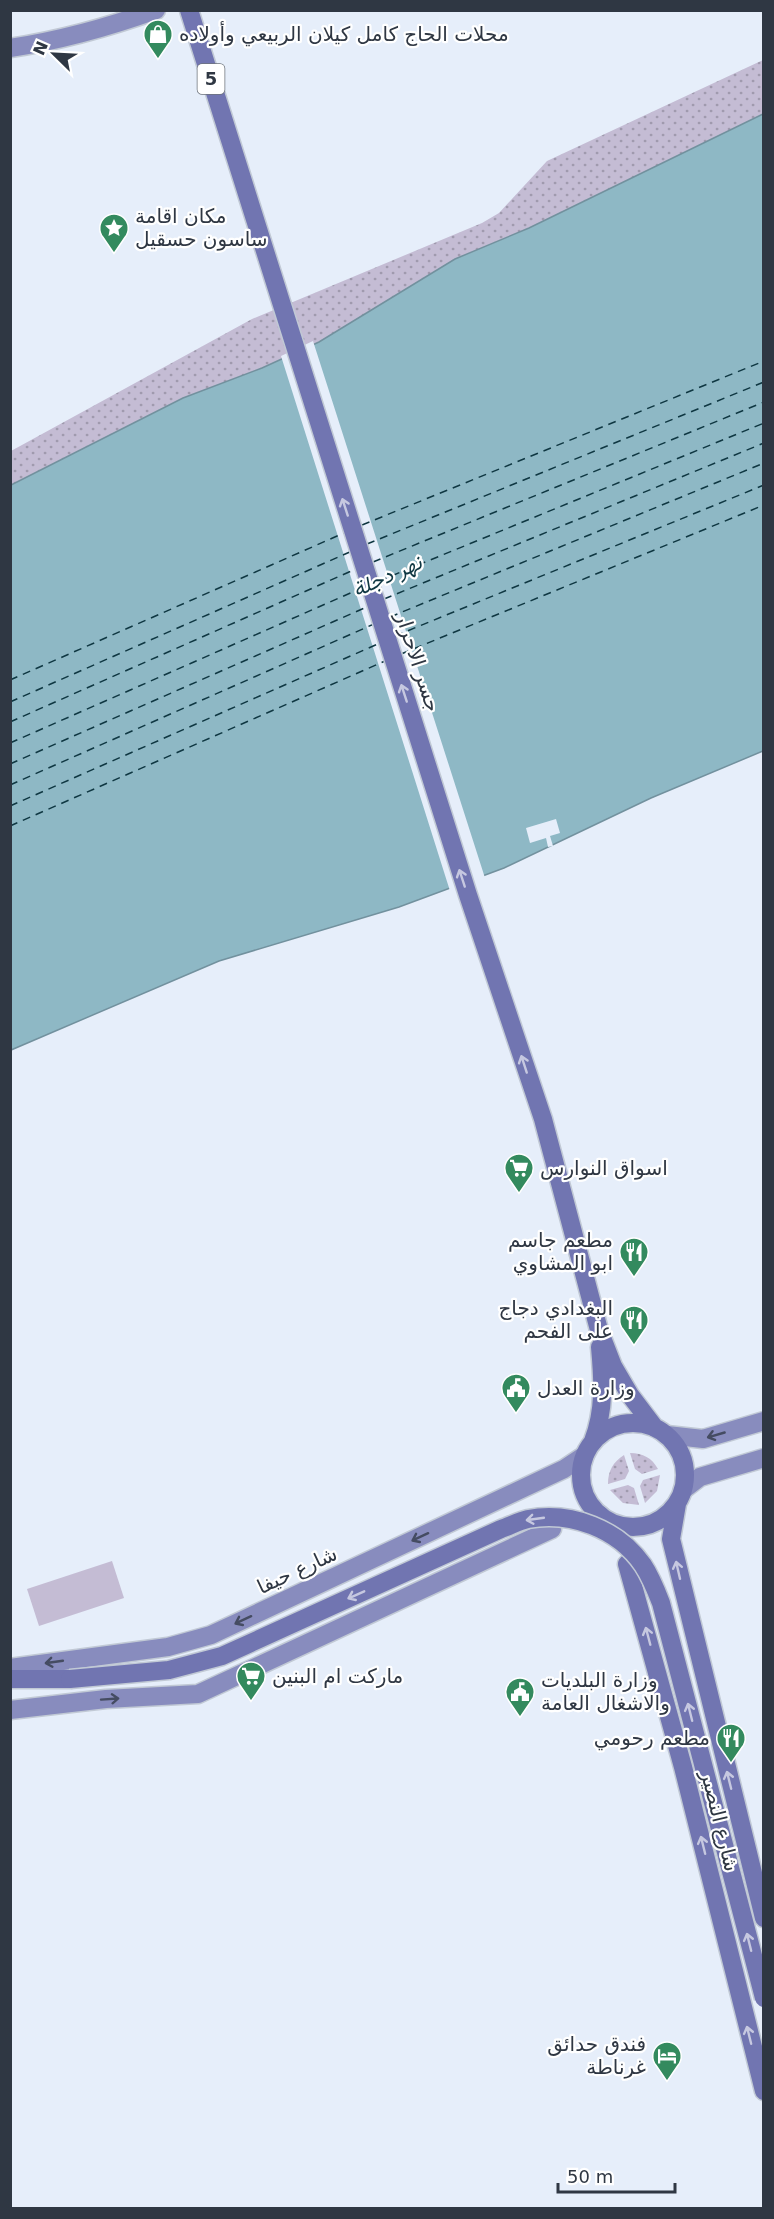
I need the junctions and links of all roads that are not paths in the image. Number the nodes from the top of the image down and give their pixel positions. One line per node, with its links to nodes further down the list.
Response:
1 (156, 10): 3 (main road)
2 (189, 10): 4 (main road, جسر الاحرار / 5, one-way to 2)
3 (10, 48)
4 (599, 1330): 6 (main road); 7 (main road)
5 (764, 1421): 6 (main road, one-way to 6)
6 (661, 1431): 7 (main road); 9 (main road)
7 (589, 1448): 9 (main road); 10 (main road, شارع حيفا)
8 (764, 1458): 9 (main road)
9 (680, 1497): 17 (main road, شارع النصیر, one-way to 9)
10 (460, 1518): 12 (main road); 14 (main road, شارع حيفا, one-way to 14)
11 (552, 1529): 12 (main road)
12 (483, 1561): 16 (main road, one-way to 12)
13 (627, 1564): 19 (main road, شارع النصیر, one-way to 13)
14 (10, 1668)
15 (10, 1679): 18 (main road, one-way to 15, bridge)
16 (10, 1710)
17 (764, 1918)
18 (764, 1998)
19 (764, 2091)

